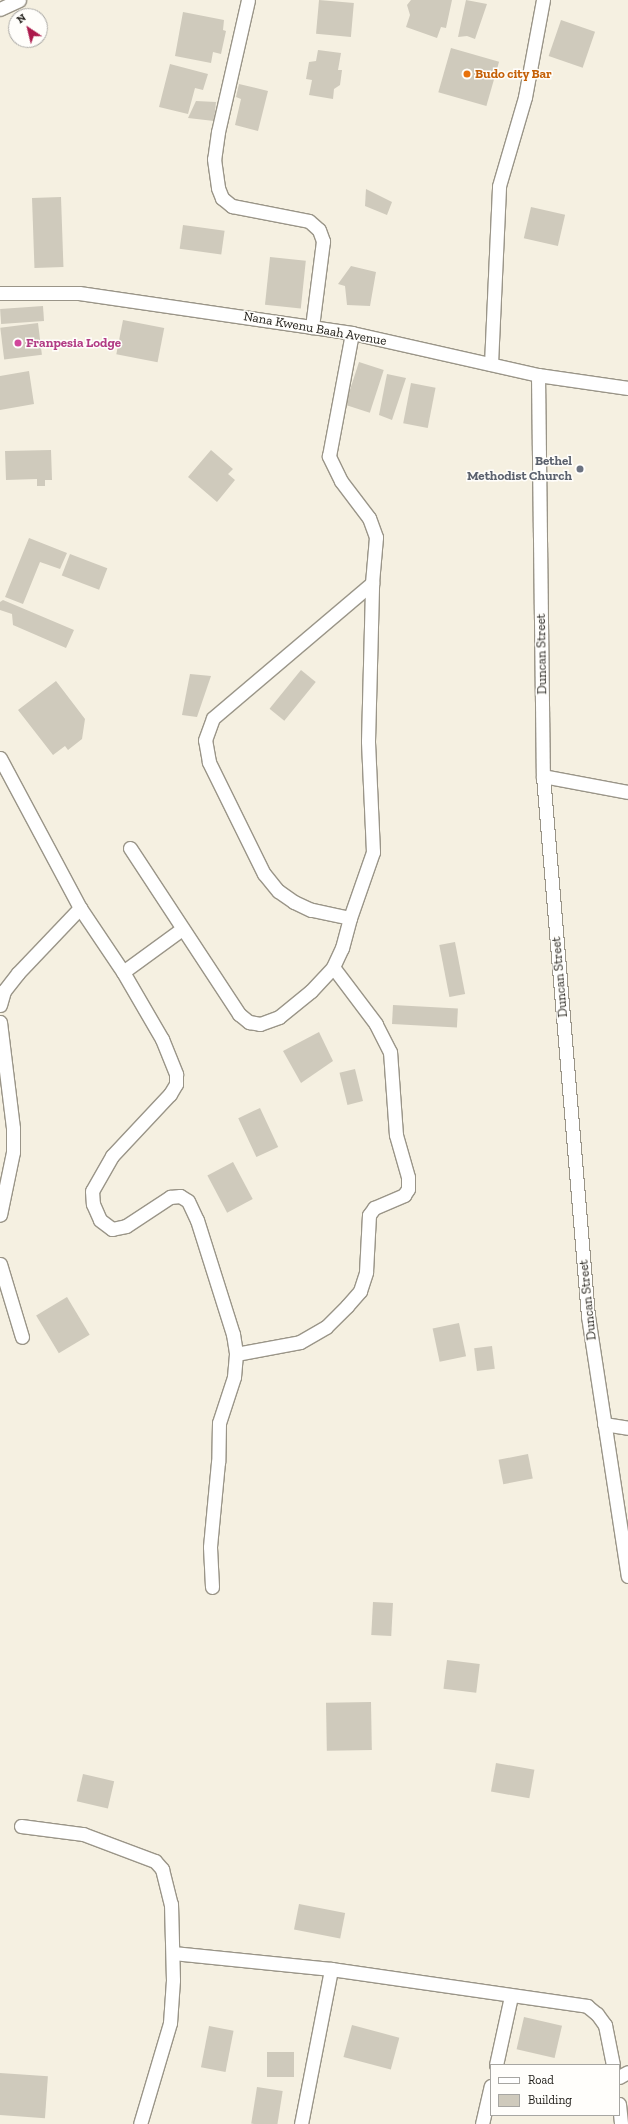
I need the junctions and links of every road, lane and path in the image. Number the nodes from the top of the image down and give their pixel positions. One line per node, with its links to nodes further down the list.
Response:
1 (19, 0): 4 (street)
2 (248, 0): 6 (street)
3 (543, 0): 8 (street)
4 (0, 9)
5 (0, 293): 6 (street, Nana Kwenu Baah Avenue)
6 (312, 327): 7 (street, Nana Kwenu Baah Avenue)
7 (352, 333): 8 (street, Nana Kwenu Baah Avenue); 11 (street)
8 (491, 364): 9 (street, Nana Kwenu Baah Avenue)
9 (538, 375): 10 (street, Nana Kwenu Baah Avenue); 13 (street, Duncan Street)
10 (628, 388)
11 (372, 583): 17 (street); 17 (street)
12 (0, 758): 16 (street)
13 (543, 776): 14 (street); 27 (street, Duncan Street)
14 (628, 792)
15 (130, 848): 18 (street)
16 (80, 908): 20 (street); 21 (street)
17 (350, 918): 19 (street)
18 (182, 929): 19 (street); 20 (street)
19 (333, 967): 26 (street)
20 (123, 972): 26 (street)
21 (0, 1005)
22 (0, 1022): 23 (street)
23 (0, 1215)
24 (0, 1264): 25 (street)
25 (22, 1337)
26 (236, 1354): 30 (street)
27 (604, 1424): 28 (street); 29 (street, Duncan Street)
28 (628, 1428)
29 (628, 1576)
30 (212, 1587)
31 (21, 1826): 32 (street)
32 (172, 1953): 33 (street); 39 (street)
33 (331, 1969): 34 (street); 40 (street)
34 (511, 1996): 35 (street); 36 (street)
35 (496, 2064)
36 (613, 2064)
37 (490, 2090): 41 (street)
38 (620, 2114): 42 (street)
39 (140, 2124)
40 (300, 2124)
41 (482, 2124)
42 (621, 2124)

